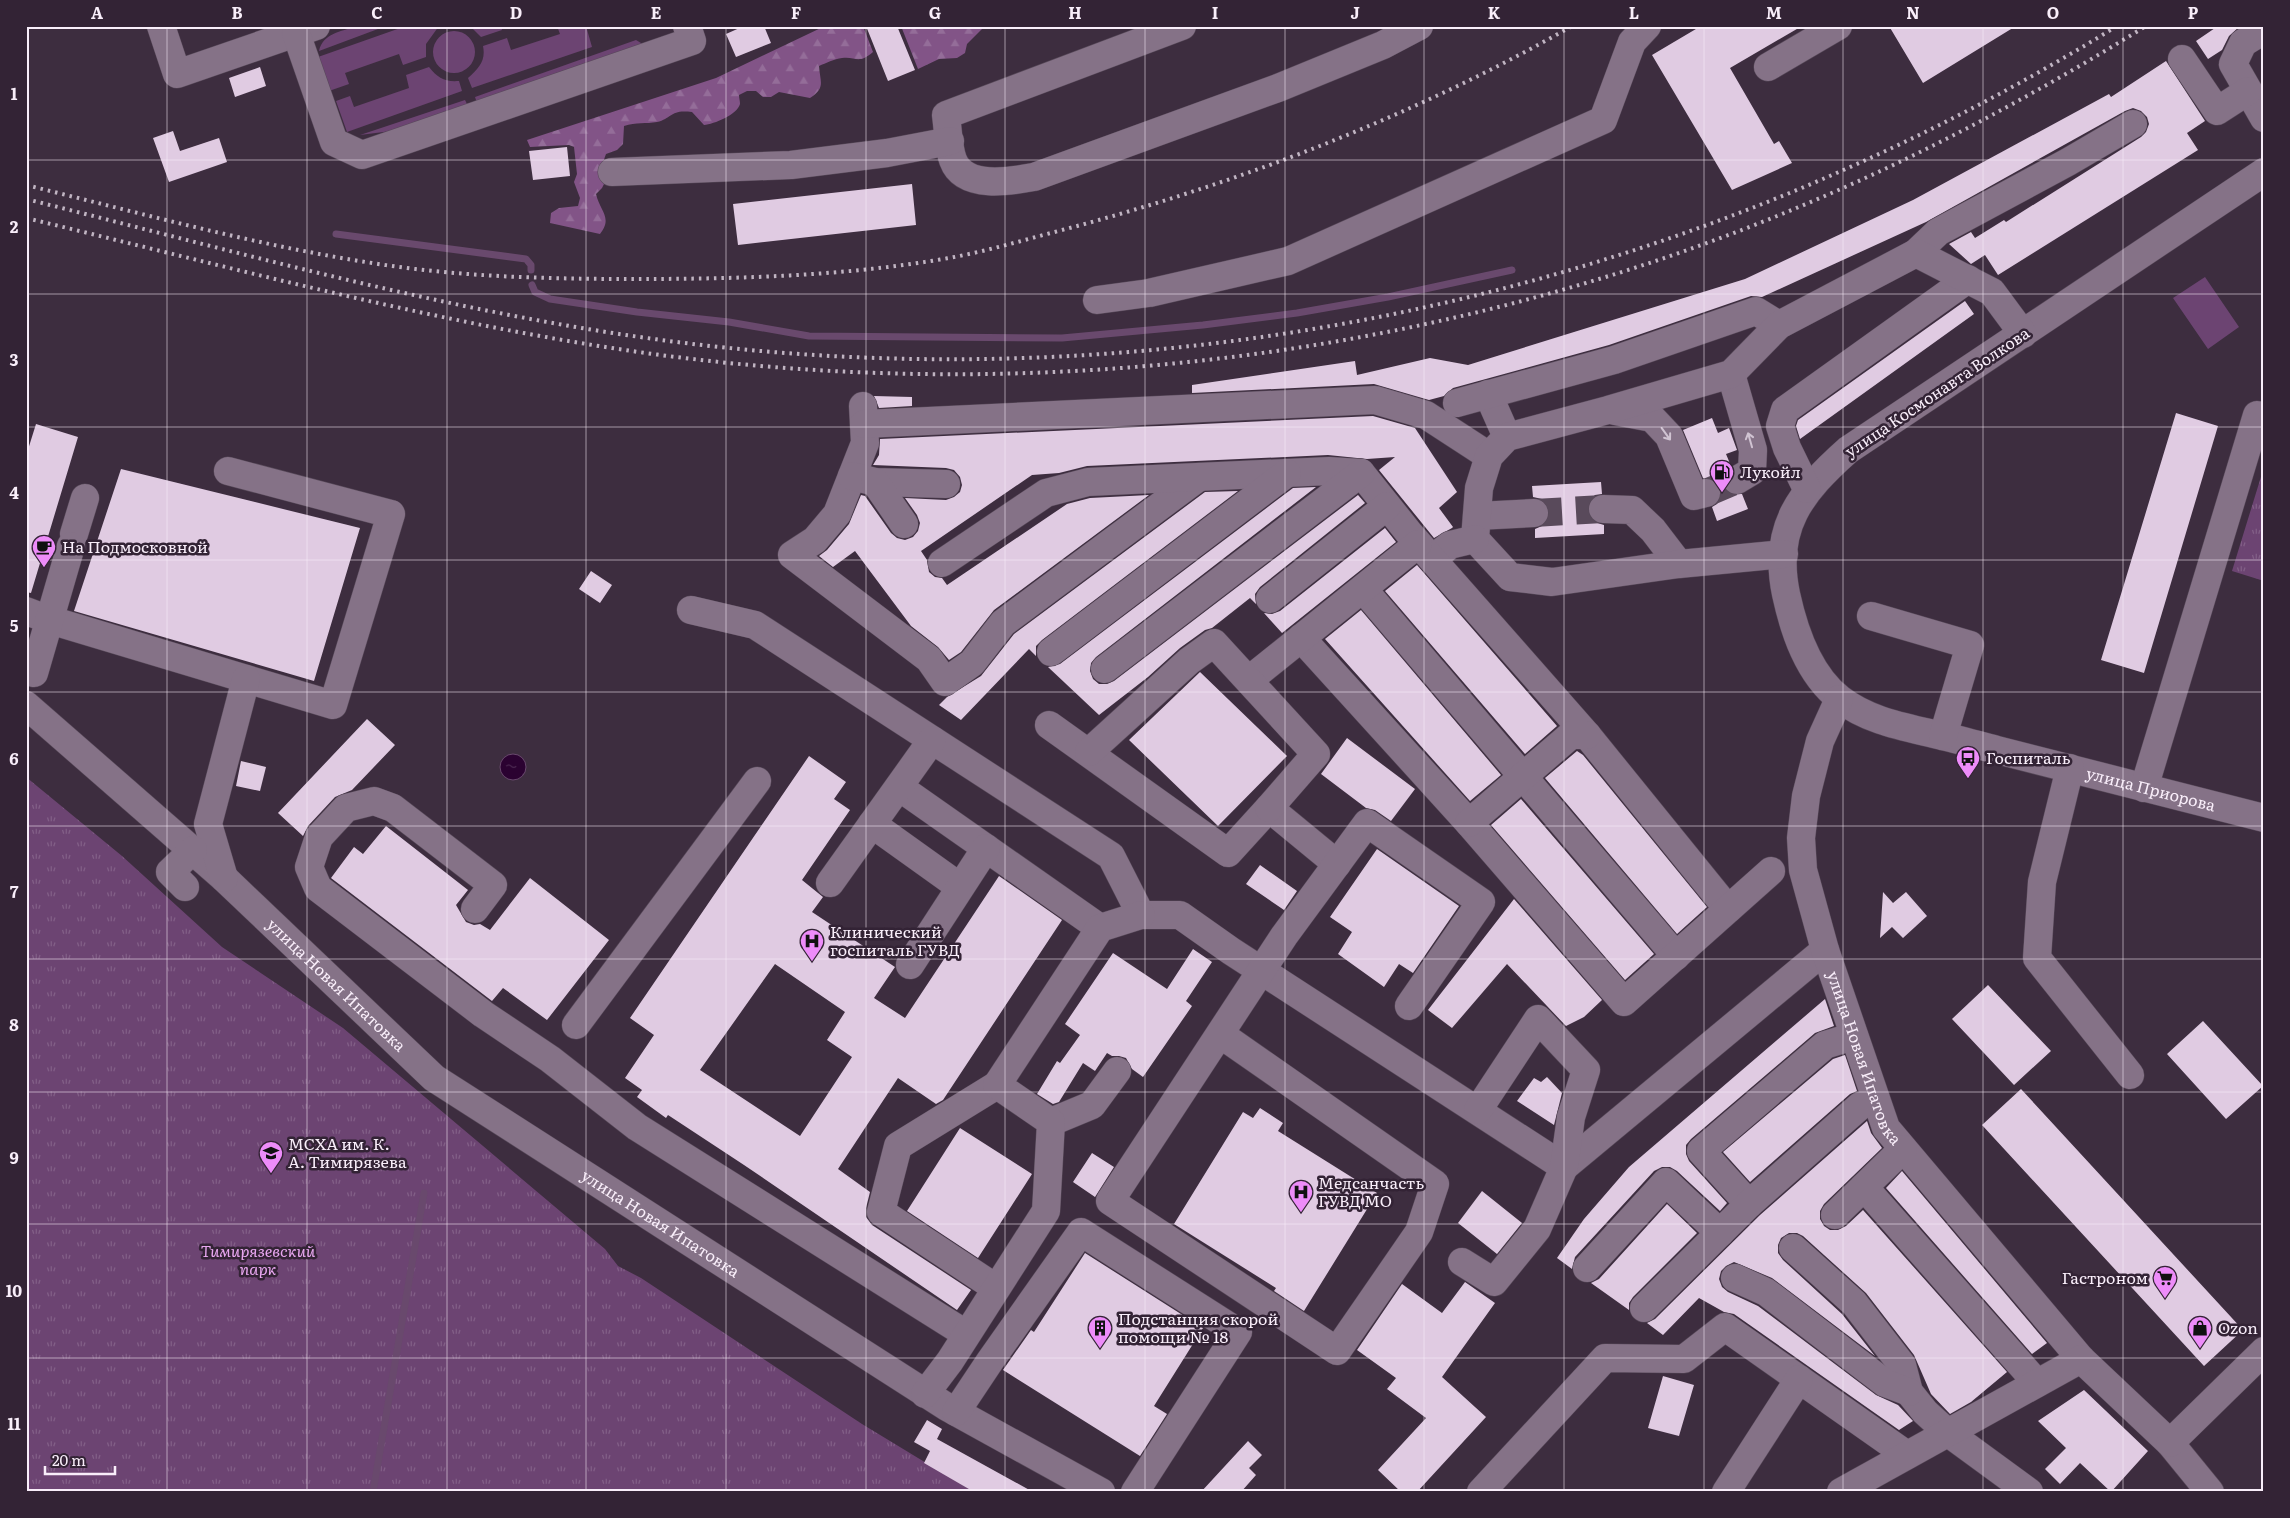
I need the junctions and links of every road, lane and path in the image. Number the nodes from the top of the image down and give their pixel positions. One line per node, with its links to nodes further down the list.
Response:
1 (161, 26): 7 (street)
2 (687, 26): 7 (street)
3 (1182, 26): 14 (street)
4 (1419, 26): 14 (street)
5 (1647, 26): 19 (street)
6 (1838, 26): 10 (street)
7 (306, 30)
8 (2264, 30): 11 (street)
9 (2182, 59): 11 (street)
10 (1768, 67)
11 (2248, 91): 12 (street)
12 (2264, 118)
13 (2133, 124): 17 (street)
14 (950, 141): 15 (street)
15 (612, 172)
16 (2264, 172): 21 (street, улица Космонавта Волкова)
17 (1916, 253): 18 (street); 20 (street)
18 (1968, 279): 21 (street); 35 (street)
19 (1097, 300)
20 (1779, 325): 22 (street); 23 (street)
21 (2023, 334): 35 (street, улица Космонавта Волкова)
22 (1731, 374): 25 (street); 33 (street, one-way to 22)
23 (1488, 394): 24 (street); 27 (street)
24 (1457, 403)
25 (1608, 410): 27 (street); 36 (street, one-way to 36)
26 (2257, 414): 69 (street)
27 (1498, 447): 32 (street); 42 (street)
28 (228, 471): 56 (street)
29 (1287, 473): 30 (street); 31 (street); 53 (street)
30 (1361, 473): 38 (street); 54 (street)
31 (1199, 477): 32 (street); 45 (street)
32 (864, 479): 34 (street); 41 (street)
33 (1737, 480)
34 (946, 484)
35 (1807, 489): 44 (street, улица Космонавта Волкова)
36 (1706, 493)
37 (85, 498): 50 (street)
38 (1387, 506): 43 (street); 48 (street)
39 (1603, 509): 46 (street)
40 (1534, 513): 42 (street)
41 (904, 524)
42 (1476, 528): 43 (street); 46 (street)
43 (1425, 552): 47 (street); 61 (street)
44 (1784, 554): 46 (street); 58 (street, улица Космонавта Волкова)
45 (942, 563)
46 (1679, 564)
47 (1363, 589): 52 (street); 66 (street)
48 (1270, 600)
49 (691, 610): 63 (street)
50 (38, 616): 55 (street); 56 (street)
51 (1871, 616): 62 (street)
52 (1301, 638): 57 (street); 72 (street)
53 (1051, 652)
54 (1105, 669)
55 (34, 673)
56 (246, 679): 78 (street)
57 (1248, 680): 64 (street); 70 (street)
58 (1839, 699): 62 (street, улица Приорова); 86 (street, улица Новая Ипатовка)
59 (26, 705): 75 (street, улица Новая Ипатовка)
60 (1050, 725): 64 (street)
61 (1587, 735): 66 (street); 83 (street)
62 (1943, 736): 65 (street, улица Приорова)
63 (932, 740): 68 (street); 84 (street)
64 (1089, 752): 70 (street)
65 (2070, 768): 69 (street, улица Приорова); 95 (street)
66 (1522, 776): 72 (street); 87 (street)
67 (758, 781): 93 (street)
68 (899, 786): 73 (street); 74 (street)
69 (2144, 788): 71 (street, улица Приорова)
70 (1269, 808): 76 (street)
71 (2264, 818)
72 (1469, 823): 87 (street)
73 (872, 824): 79 (street); 81 (street)
74 (986, 848): 81 (street); 85 (street)
75 (193, 850): 78 (street, улица Новая Ипатовка); 80 (street)
76 (1337, 864): 89 (street); 90 (street)
77 (1771, 871): 83 (street)
78 (224, 878): 118 (street, улица Новая Ипатовка)
79 (830, 883)
80 (184, 887)
81 (960, 887): 88 (street)
82 (475, 909): 93 (street)
83 (1728, 909): 87 (street)
84 (1140, 915): 85 (street); 89 (street)
85 (1100, 928): 96 (street)
86 (1825, 950): 92 (street, улица Новая Ипатовка); 101 (street)
87 (1676, 956)
88 (910, 965)
89 (1262, 971): 91 (street); 98 (street)
90 (1409, 1006)
91 (1220, 1034): 91 (street)
92 (1854, 1036): 100 (street, улица Новая Ипатовка); 103 (street)
93 (550, 1059): 112 (street)
94 (1117, 1071): 99 (street)
95 (2130, 1074)
96 (996, 1085): 99 (street); 110 (street)
97 (1860, 1106): 103 (street)
98 (1478, 1110): 101 (street); 101 (street)
99 (1051, 1122): 110 (street)
100 (1903, 1149): 102 (street); 114 (street, улица Новая Ипатовка)
101 (1564, 1167): 107 (street)
102 (1864, 1187): 104 (street); 116 (street)
103 (1749, 1204): 105 (street)
104 (1835, 1215)
105 (1720, 1233): 108 (street); 111 (street)
106 (1793, 1248): 117 (street)
107 (1462, 1262)
108 (1587, 1268)
109 (1735, 1278): 117 (street)
110 (996, 1288): 112 (street)
111 (1644, 1308)
112 (966, 1334): 118 (street)
113 (2264, 1351): 121 (street)
114 (2081, 1359): 116 (street); 121 (street, улица Новая Ипатовка)
115 (1799, 1379): 122 (street); 127 (street); 128 (street)
116 (2037, 1383): 120 (street)
117 (1909, 1392): 120 (street)
118 (926, 1394): 119 (street, улица Новая Ипатовка)
119 (956, 1412): 125 (street, улица Новая Ипатовка); 126 (street)
120 (1947, 1432): 122 (street); 130 (street)
121 (2170, 1443): 124 (street, улица Новая Ипатовка)
122 (1907, 1455): 123 (street)
123 (1881, 1482): 129 (street)
124 (2203, 1488)
125 (1102, 1492)
126 (1135, 1492)
127 (1481, 1492)
128 (1726, 1492)
129 (1841, 1492)
130 (2029, 1492)

